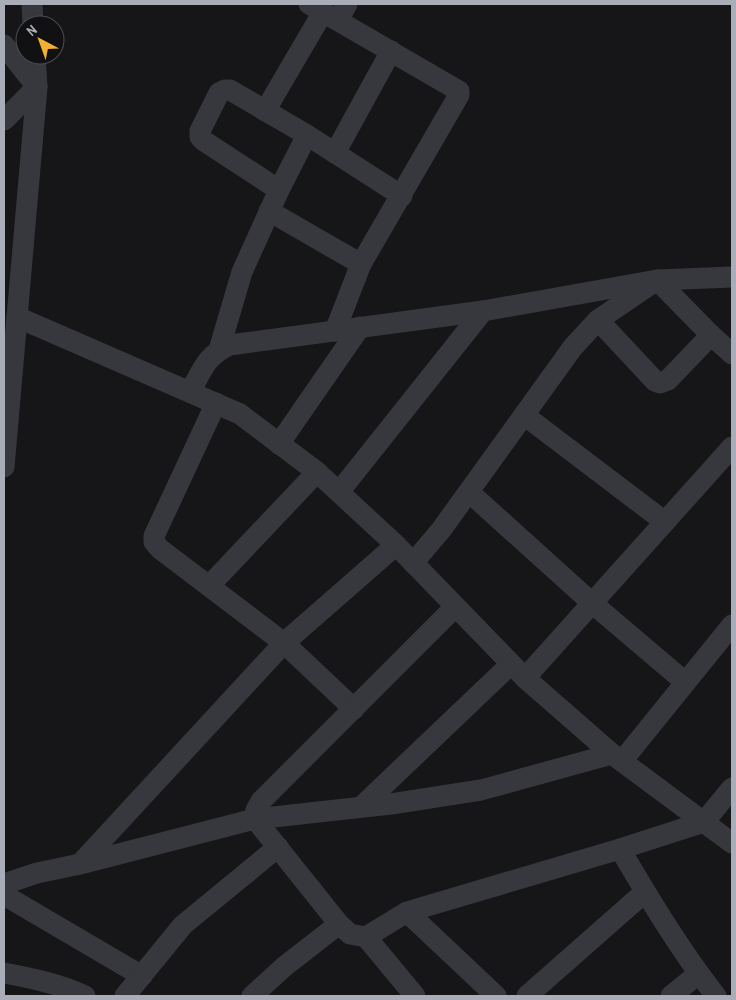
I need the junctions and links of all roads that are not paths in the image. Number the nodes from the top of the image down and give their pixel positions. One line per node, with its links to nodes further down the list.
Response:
1 (329, 10): 3 (street); 6 (street)
2 (4, 45): 5 (street)
3 (392, 51): 9 (street); 11 (street)
4 (35, 65): 5 (street)
5 (36, 87): 7 (street); 17 (street)
6 (265, 111): 8 (street); 10 (street)
7 (4, 120)
8 (307, 135): 9 (street); 10 (street)
9 (336, 153): 11 (street)
10 (279, 190): 12 (street)
11 (402, 196): 13 (street)
12 (270, 211): 13 (street); 22 (street)
13 (362, 264): 20 (street)
14 (732, 277): 15 (street)
15 (657, 280): 16 (street); 18 (street); 21 (street)
16 (483, 311): 19 (street); 31 (street)
17 (17, 317): 24 (street); 29 (street)
18 (598, 320): 21 (street); 26 (street)
19 (360, 327): 20 (street); 27 (street)
20 (334, 331): 22 (street)
21 (711, 335): 23 (street)
22 (219, 350): 24 (street)
23 (732, 354)
24 (190, 392): 25 (street)
25 (216, 403): 27 (street); 36 (street)
26 (524, 415): 32 (street); 33 (street)
27 (279, 444): 30 (street)
28 (732, 447): 33 (street)
29 (4, 456)
30 (316, 472): 31 (street); 36 (street)
31 (339, 492): 34 (street)
32 (469, 492): 35 (street); 37 (street)
33 (665, 522): 37 (street)
34 (396, 545): 35 (street); 40 (street)
35 (413, 562): 38 (street)
36 (209, 586): 40 (street)
37 (592, 604): 41 (street); 42 (street)
38 (455, 607): 41 (street); 43 (street)
39 (732, 625): 42 (street)
40 (284, 643): 43 (street); 52 (street)
41 (518, 671): 44 (street); 46 (street)
42 (685, 682): 44 (street)
43 (354, 709): 47 (street)
44 (617, 757): 46 (street); 48 (street)
45 (732, 788): 48 (street)
46 (361, 807): 47 (street)
47 (255, 819): 50 (street); 52 (street)
48 (704, 822): 49 (street); 51 (street)
49 (732, 843)
50 (278, 847): 57 (street); 61 (street)
51 (620, 849): 54 (street); 56 (street)
52 (80, 864): 53 (street)
53 (4, 884)
54 (645, 892): 60 (street); 67 (street)
55 (4, 895): 61 (street)
56 (407, 912): 58 (street); 66 (street)
57 (339, 924): 58 (street); 64 (street)
58 (366, 937): 65 (street)
59 (4, 973): 62 (street)
60 (698, 974): 68 (street); 69 (street)
61 (142, 976): 63 (street)
62 (85, 996)
63 (125, 996)
64 (252, 996)
65 (415, 996)
66 (496, 996)
67 (527, 996)
68 (671, 996)
69 (716, 996)

